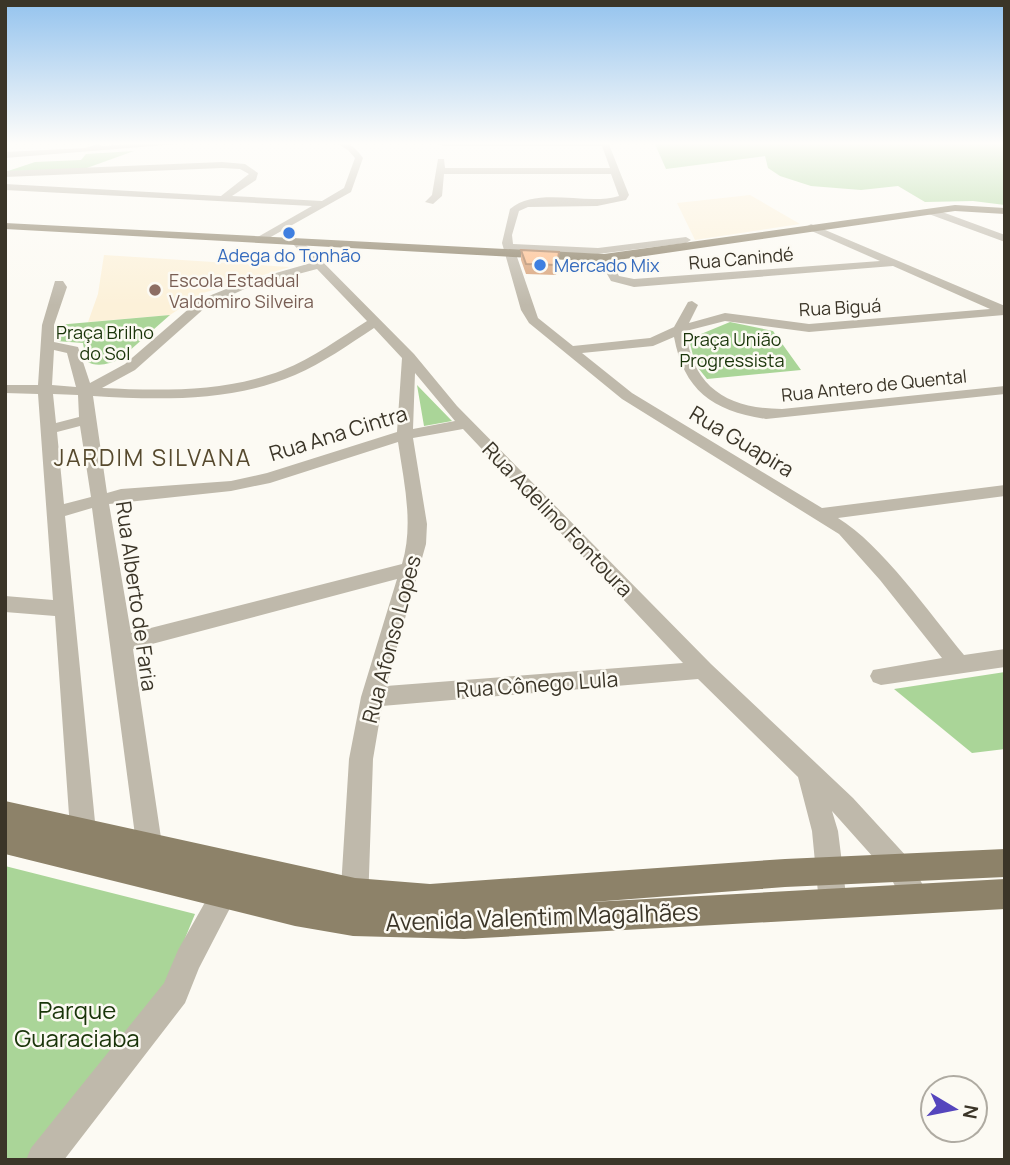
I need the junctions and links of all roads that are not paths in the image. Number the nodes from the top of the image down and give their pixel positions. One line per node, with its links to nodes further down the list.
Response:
1 (194, 196): 6 (street)
2 (226, 196): 6 (street)
3 (337, 196): 8 (street)
4 (437, 196): 7 (street)
5 (624, 196): 18 (street)
6 (222, 199): 8 (street)
7 (430, 202)
8 (323, 204): 14 (street)
9 (1005, 211): 10 (main road)
10 (930, 212): 12 (main road); 13 (street)
11 (5, 226): 14 (main road)
12 (811, 227): 19 (main road); 21 (street)
13 (1005, 239)
14 (260, 240): 16 (main road)
15 (686, 240): 18 (street)
16 (297, 242): 17 (main road); 20 (street, Rua Adelino Fontoura)
17 (323, 243): 18 (main road); 20 (street)
18 (509, 251): 19 (main road); 30 (street, Rua Guapira)
19 (604, 258): 21 (street, Rua Canindé)
20 (315, 261): 27 (street, Rua Adelino Fontoura); 34 (street)
21 (894, 263): 25 (street)
22 (59, 283): 29 (street)
23 (680, 287): 24 (street)
24 (692, 305): 26 (street); 28 (street)
25 (1004, 311): 26 (street, Rua Biguá)
26 (725, 317): 28 (street, Rua Biguá)
27 (375, 322): 31 (street, Rua Adelino Fontoura); 34 (street)
28 (680, 329): 30 (street, Rua Biguá); 36 (street)
29 (47, 345): 32 (street); 34 (street, Rua Alberto de Faria)
30 (571, 350): 44 (street, Rua Guapira)
31 (409, 357): 38 (street, Rua Adelino Fontoura); 40 (street, Rua Afonso Lopes)
32 (45, 388): 34 (street); 35 (street); 39 (street)
33 (1005, 390): 36 (street, Rua Antero de Quental)
34 (85, 391): 37 (street, Rua Alberto de Faria)
35 (8, 392)
36 (748, 413)
37 (87, 420): 39 (street); 42 (street, Rua Alberto de Faria)
38 (467, 424): 40 (street, Rua Ana Cintra); 51 (street, Rua Adelino Fontoura)
39 (49, 429): 43 (street)
40 (405, 435): 42 (street, Rua Ana Cintra); 45 (street, Rua Afonso Lopes)
41 (1005, 490): 44 (street)
42 (100, 500): 43 (street, Rua Ana Cintra); 48 (street, Rua Alberto de Faria)
43 (56, 512): 47 (street)
44 (822, 514): 50 (street, Rua Guapira)
45 (409, 569): 48 (street); 53 (street, Rua Afonso Lopes)
46 (5, 604): 47 (street)
47 (64, 609): 57 (street)
48 (122, 644): 58 (street, Rua Alberto de Faria)
49 (1005, 658): 50 (street)
50 (960, 665): 52 (street)
51 (703, 670): 53 (street, Rua Cônego Lula); 54 (street, Rua Adelino Fontoura)
52 (881, 676)
53 (372, 697): 68 (street, Rua Afonso Lopes)
54 (809, 774): 61 (street, Rua Adelino Fontoura); 62 (street, Rua Adelino Fontoura)
55 (5, 814): 57 (main road, Avenida Valentim Magalhães)
56 (5, 840): 57 (main road, Avenida Valentim Magalhães)
57 (76, 843): 58 (main road, Avenida Valentim Magalhães); 63 (main road, Avenida Valentim Magalhães)
58 (150, 847): 60 (main road, Avenida Valentim Magalhães); 63 (street, Rua Alberto de Faria)
59 (1005, 863): 61 (main road, Avenida Valentim Magalhães)
60 (239, 867): 64 (street); 68 (main road, Avenida Valentim Magalhães)
61 (899, 867): 62 (main road, Avenida Valentim Magalhães); 66 (street, Rua Adelino Fontoura)
62 (830, 871): 67 (street, Rua Adelino Fontoura); 68 (main road, Avenida Valentim Magalhães)
63 (153, 876): 64 (main road, Avenida Valentim Magalhães)
64 (225, 894): 68 (main road, Avenida Valentim Magalhães); 69 (street)
65 (1005, 894): 66 (main road, Avenida Valentim Magalhães)
66 (916, 898): 67 (main road, Avenida Valentim Magalhães)
67 (834, 903): 68 (main road, Avenida Valentim Magalhães)
68 (354, 907)
69 (43, 1160)

